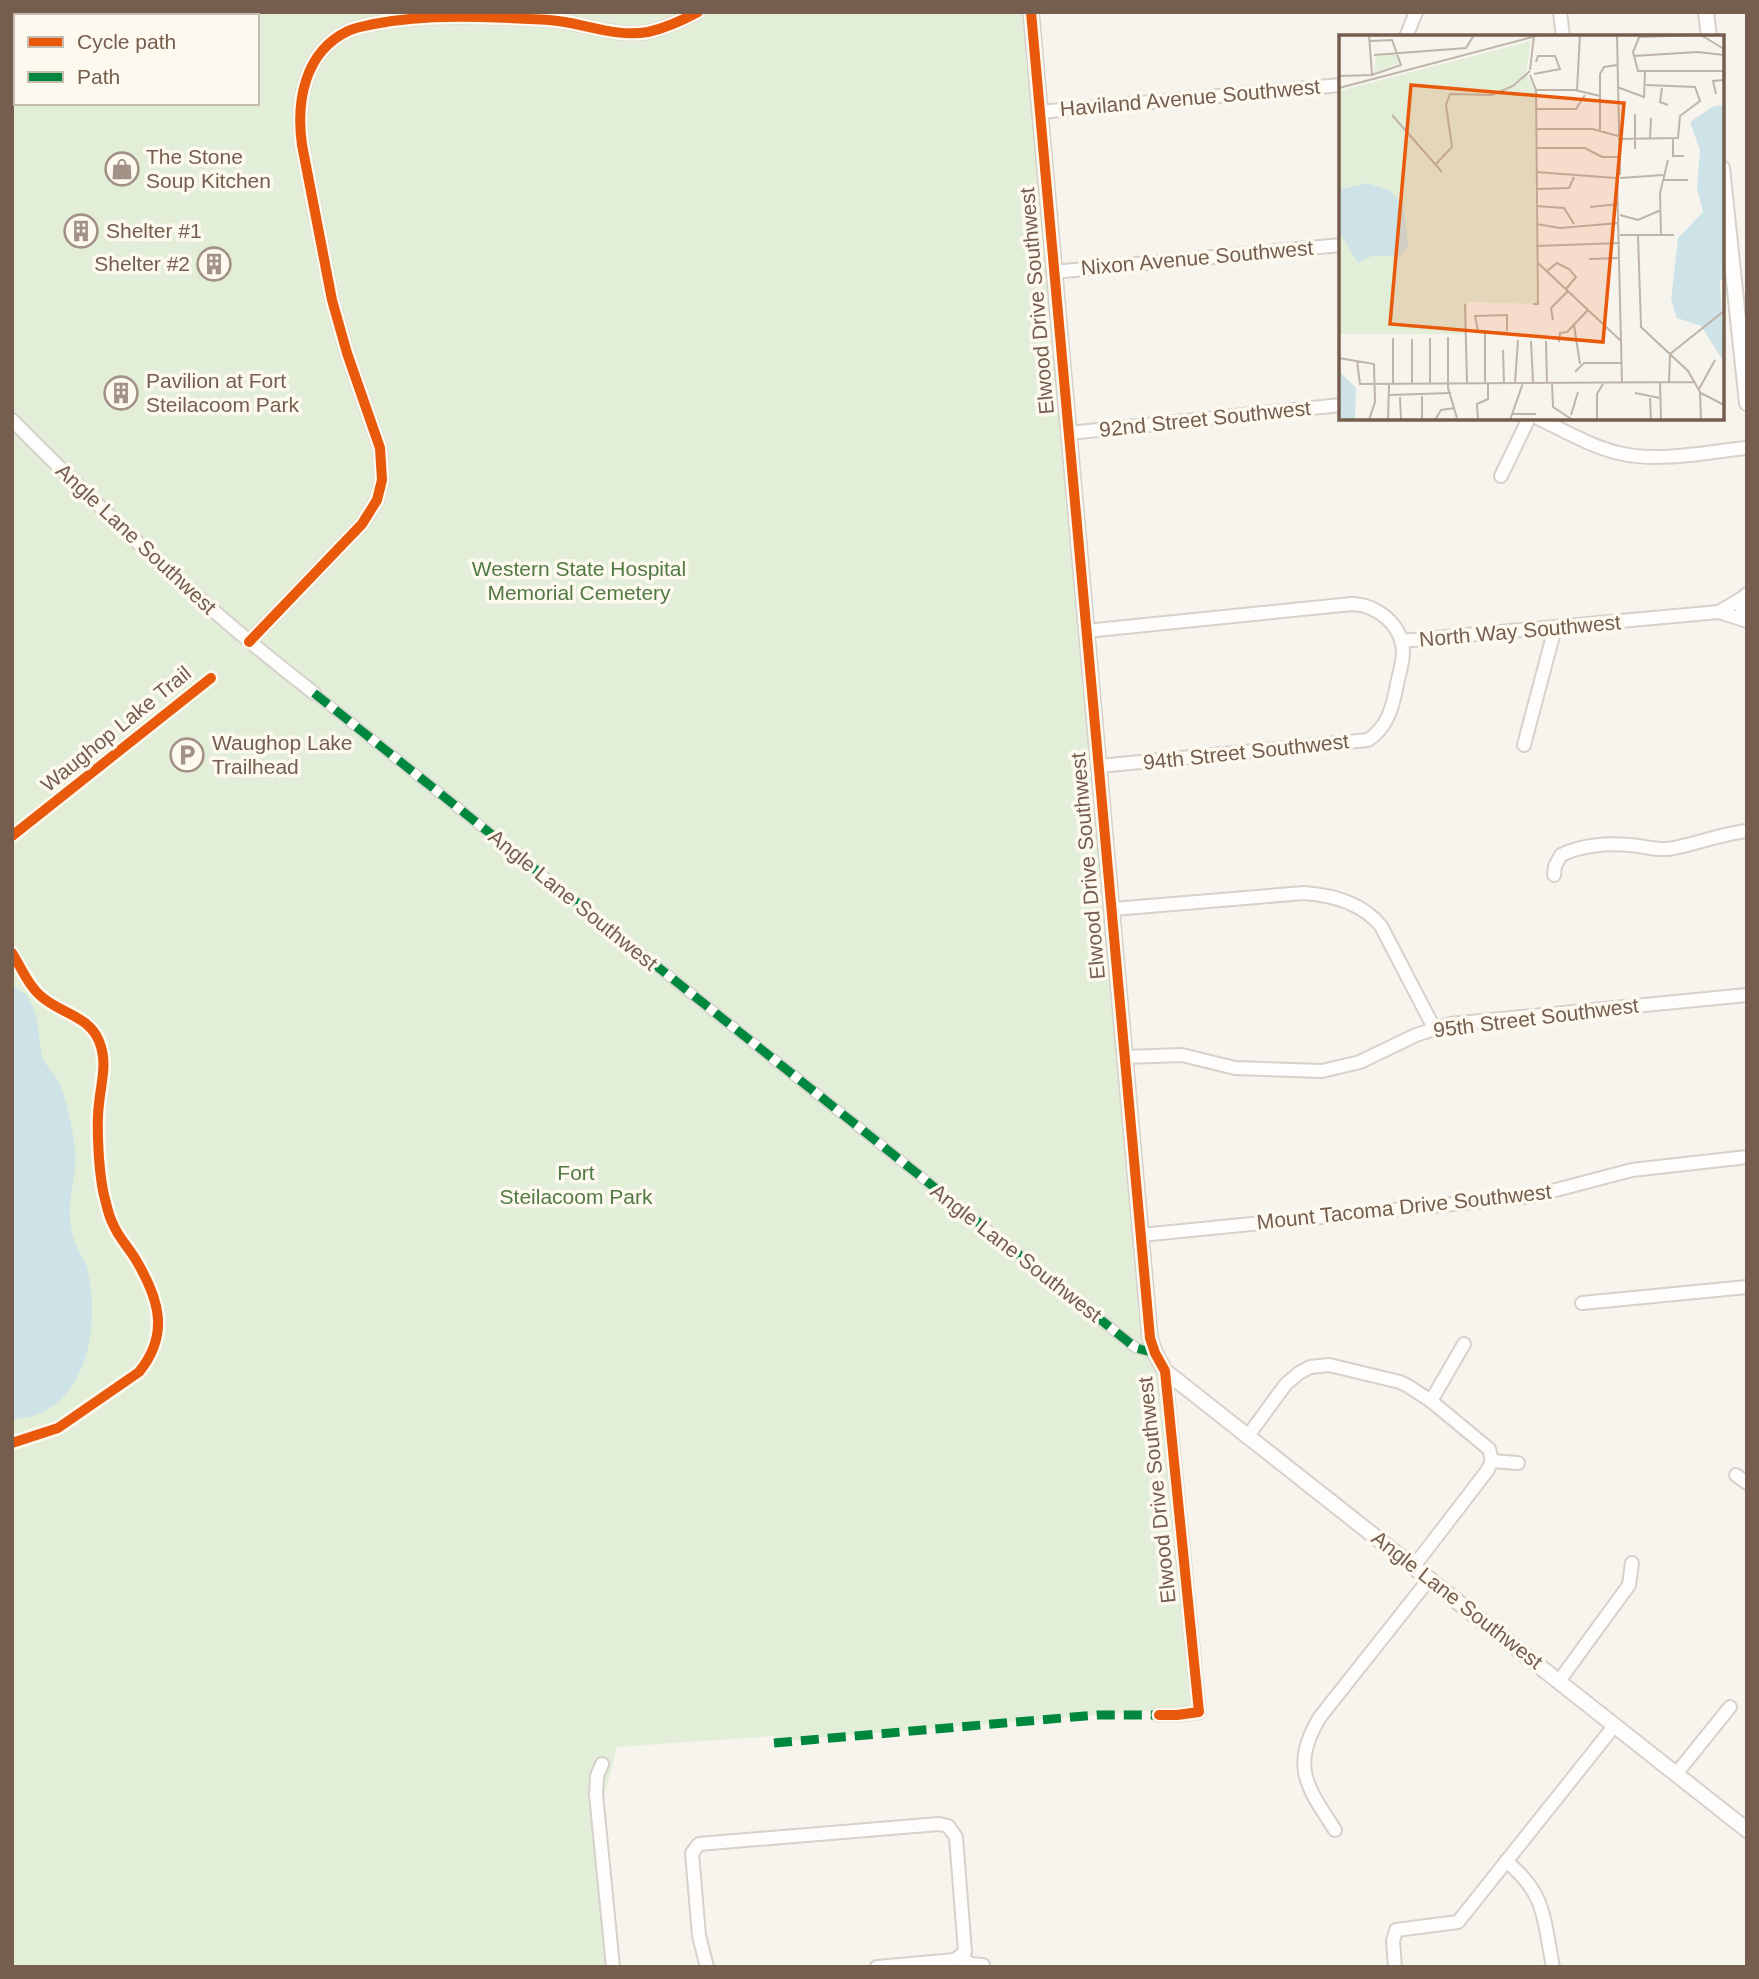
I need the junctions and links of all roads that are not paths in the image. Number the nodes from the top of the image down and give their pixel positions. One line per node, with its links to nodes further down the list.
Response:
1 (698, 12): 30 (street)
2 (1031, 12): 10 (street, Elwood Drive Southwest)
3 (1416, 12): 6 (street)
4 (1560, 12): 7 (street)
5 (1706, 12): 8 (street)
6 (1407, 35)
7 (1563, 35)
8 (1709, 35)
9 (1339, 85): 10 (street, Haviland Avenue Southwest)
10 (1039, 112): 13 (street, Elwood Drive Southwest)
11 (1724, 204): 14 (street)
12 (1339, 245): 13 (street, Nixon Avenue Southwest)
13 (1053, 272): 21 (street, Elwood Drive Southwest)
14 (1728, 277): 15 (street)
15 (1741, 297): 16 (street)
16 (1747, 403)
17 (1339, 405): 21 (street, 92nd Street Southwest)
18 (12, 420): 30 (street, Angle Lane Southwest)
19 (1528, 420): 23 (street)
20 (1542, 420): 22 (street)
21 (1069, 433): 28 (street, Elwood Drive Southwest)
22 (1747, 448)
23 (1502, 476)
24 (1746, 596): 25 (street, North Way Southwest); 26 (street)
25 (1719, 612): 26 (street, North Way Southwest); 27 (street, North Way Southwest)
26 (1747, 619)
27 (1555, 628): 29 (street, North Way Southwest); 32 (street)
28 (1086, 631): 29 (street, North Way Southwest); 33 (street, Elwood Drive Southwest)
29 (1401, 641): 33 (street, 94th Street Southwest)
30 (249, 642): 31 (street, Angle Lane Southwest)
31 (314, 693): 45 (street, Angle Lane Southwest)
32 (1524, 745)
33 (1099, 766): 36 (street, Elwood Drive Southwest)
34 (1747, 831): 35 (street)
35 (1553, 875)
36 (1113, 909): 38 (street); 39 (street, Elwood Drive Southwest)
37 (1747, 995): 38 (street, 95th Street Southwest)
38 (1434, 1028): 39 (street, 95th Street Southwest)
39 (1124, 1056): 41 (street, Elwood Drive Southwest)
40 (1747, 1157): 41 (street, Mount Tacoma Drive Southwest)
41 (1141, 1235): 45 (street, Elwood Drive Southwest)
42 (1747, 1287): 43 (street)
43 (1582, 1303)
44 (1464, 1344): 47 (street)
45 (1155, 1353): 46 (street, Elwood Drive Southwest)
46 (1165, 1371): 48 (street, Angle Lane Southwest); 56 (street, Elwood Drive Southwest)
47 (1431, 1401): 48 (street); 49 (street)
48 (1247, 1437): 52 (street, Angle Lane Southwest)
49 (1492, 1461): 50 (street); 52 (street)
50 (1518, 1463)
51 (1632, 1563): 54 (street)
52 (1414, 1566): 53 (street, Angle Lane Southwest)
53 (1430, 1578): 54 (street, Angle Lane Southwest); 60 (street)
54 (1559, 1681): 57 (street, Angle Lane Southwest)
55 (1730, 1707): 59 (street)
56 (1160, 1715)
57 (1615, 1725): 59 (street, Angle Lane Southwest); 62 (street)
58 (602, 1763): 65 (street)
59 (1676, 1774): 61 (street, Angle Lane Southwest)
60 (1335, 1830)
61 (1747, 1830)
62 (1506, 1861): 68 (street); 69 (street)
63 (959, 1957): 64 (street); 66 (street); 67 (street)
64 (984, 1965)
65 (613, 1967)
66 (707, 1967)
67 (877, 1967)
68 (1395, 1967)
69 (1553, 1967)

